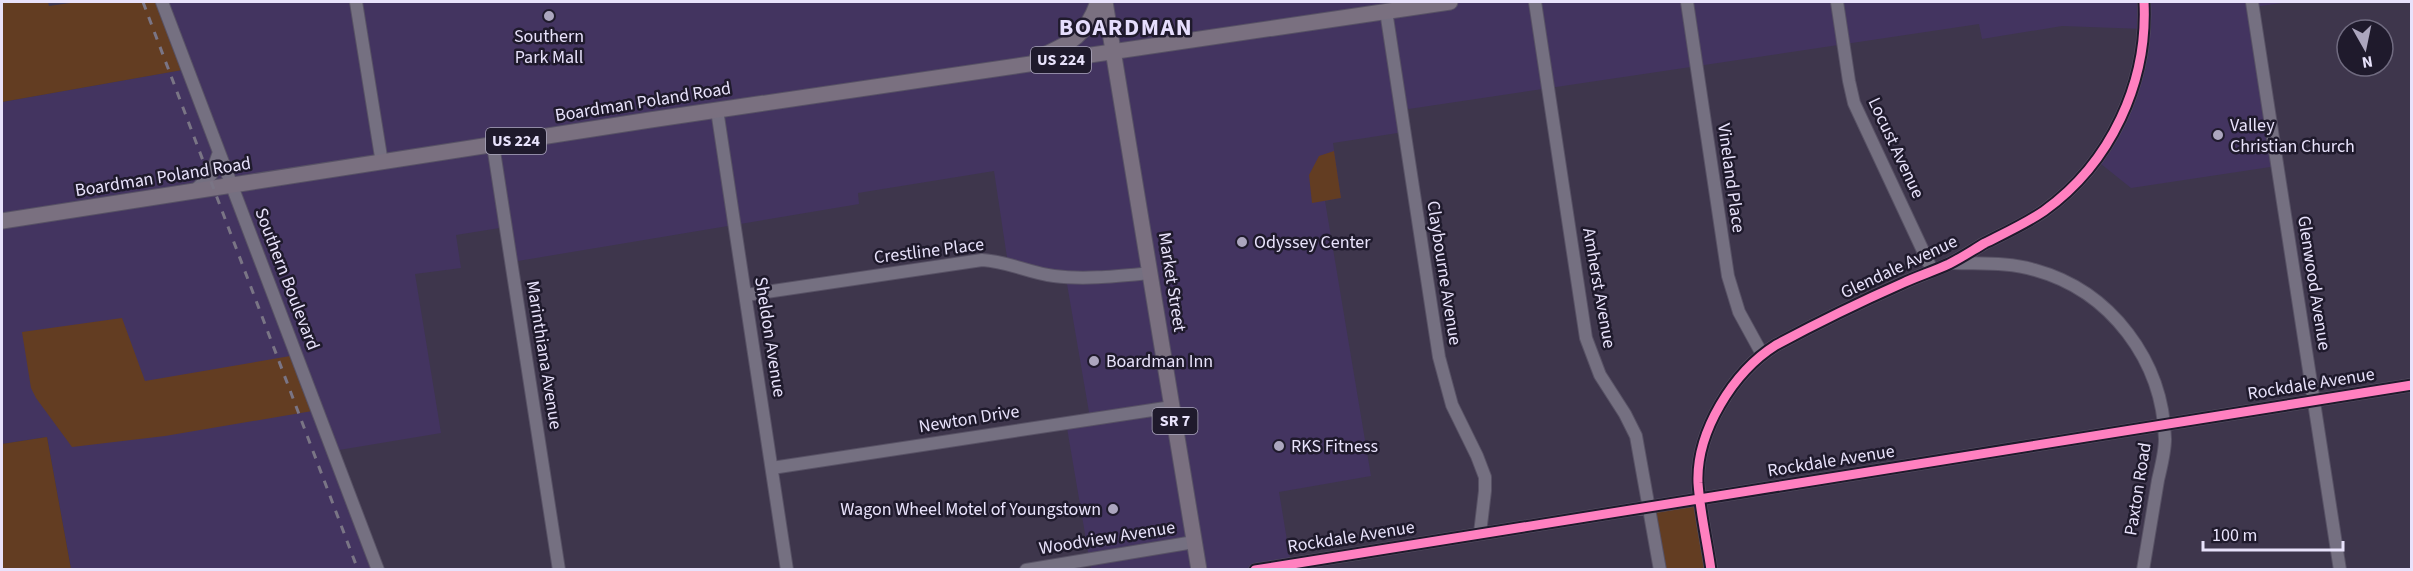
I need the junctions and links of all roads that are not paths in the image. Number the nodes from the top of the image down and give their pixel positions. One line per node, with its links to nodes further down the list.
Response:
1 (162, 2): 16 (street, Southern Boulevard)
2 (356, 2): 17 (street)
3 (1098, 2): 13 (main road)
4 (1105, 2): 12 (main road, Market Street / SR 7)
5 (1450, 2): 11 (main road, US 224)
6 (1535, 2): 32 (street, Amherst Avenue)
7 (1687, 2): 25 (street, Vineland Place)
8 (1837, 2): 22 (street, Locust Avenue)
9 (2144, 2): 21 (street, Glendale Avenue)
10 (2252, 2): 27 (street, Glenwood Avenue)
11 (1386, 11): 12 (main road, US 224); 33 (street, Claybourne Avenue)
12 (1112, 52): 13 (main road, Boardman Poland Road / US 224); 23 (main road, Market Street / SR 7)
13 (1010, 68): 14 (main road, Boardman Poland Road / US 224)
14 (717, 110): 15 (main road, Boardman Poland Road / US 224); 24 (street, Sheldon Avenue)
15 (493, 145): 17 (main road, Boardman Poland Road / US 224); 36 (street, Marinthiana Avenue)
16 (219, 152): 18 (street, Southern Boulevard); 19 (street)
17 (382, 163): 18 (main road, Boardman Poland Road / US 224)
18 (232, 187): 19 (main road, Boardman Poland Road / US 224); 35 (street, Southern Boulevard)
19 (193, 193): 20 (main road, Boardman Poland Road / US 224)
20 (2, 221)
21 (1951, 263): 22 (street, Glendale Avenue); 29 (street, Paxton Road)
22 (1932, 270): 25 (street, Glendale Avenue)
23 (1151, 273): 24 (street, Crestline Place); 28 (main road, Market Street / SR 7)
24 (746, 295): 30 (street, Sheldon Avenue)
25 (1762, 354): 31 (street, Glendale Avenue)
26 (2412, 385): 27 (street, Rockdale Avenue)
27 (2314, 401): 29 (street, Rockdale Avenue); 44 (street, Glenwood Avenue)
28 (1172, 407): 30 (street, Newton Drive); 34 (main road, Market Street / SR 7)
29 (2163, 425): 31 (street, Rockdale Avenue); 43 (street, Paxton Road)
30 (772, 468): 37 (street, Sheldon Avenue)
31 (1700, 498): 32 (street, Rockdale Avenue); 42 (street, Glendale Avenue)
32 (1650, 506): 33 (street, Rockdale Avenue); 41 (street, Amherst Avenue)
33 (1479, 533): 40 (street, Rockdale Avenue)
34 (1194, 542): 38 (street, Woodview Avenue); 39 (main road, Market Street / SR 7)
35 (378, 570)
36 (559, 570)
37 (787, 570)
38 (1026, 570)
39 (1199, 570)
40 (1255, 570)
41 (1660, 570)
42 (1712, 570)
43 (2143, 570)
44 (2340, 570)

